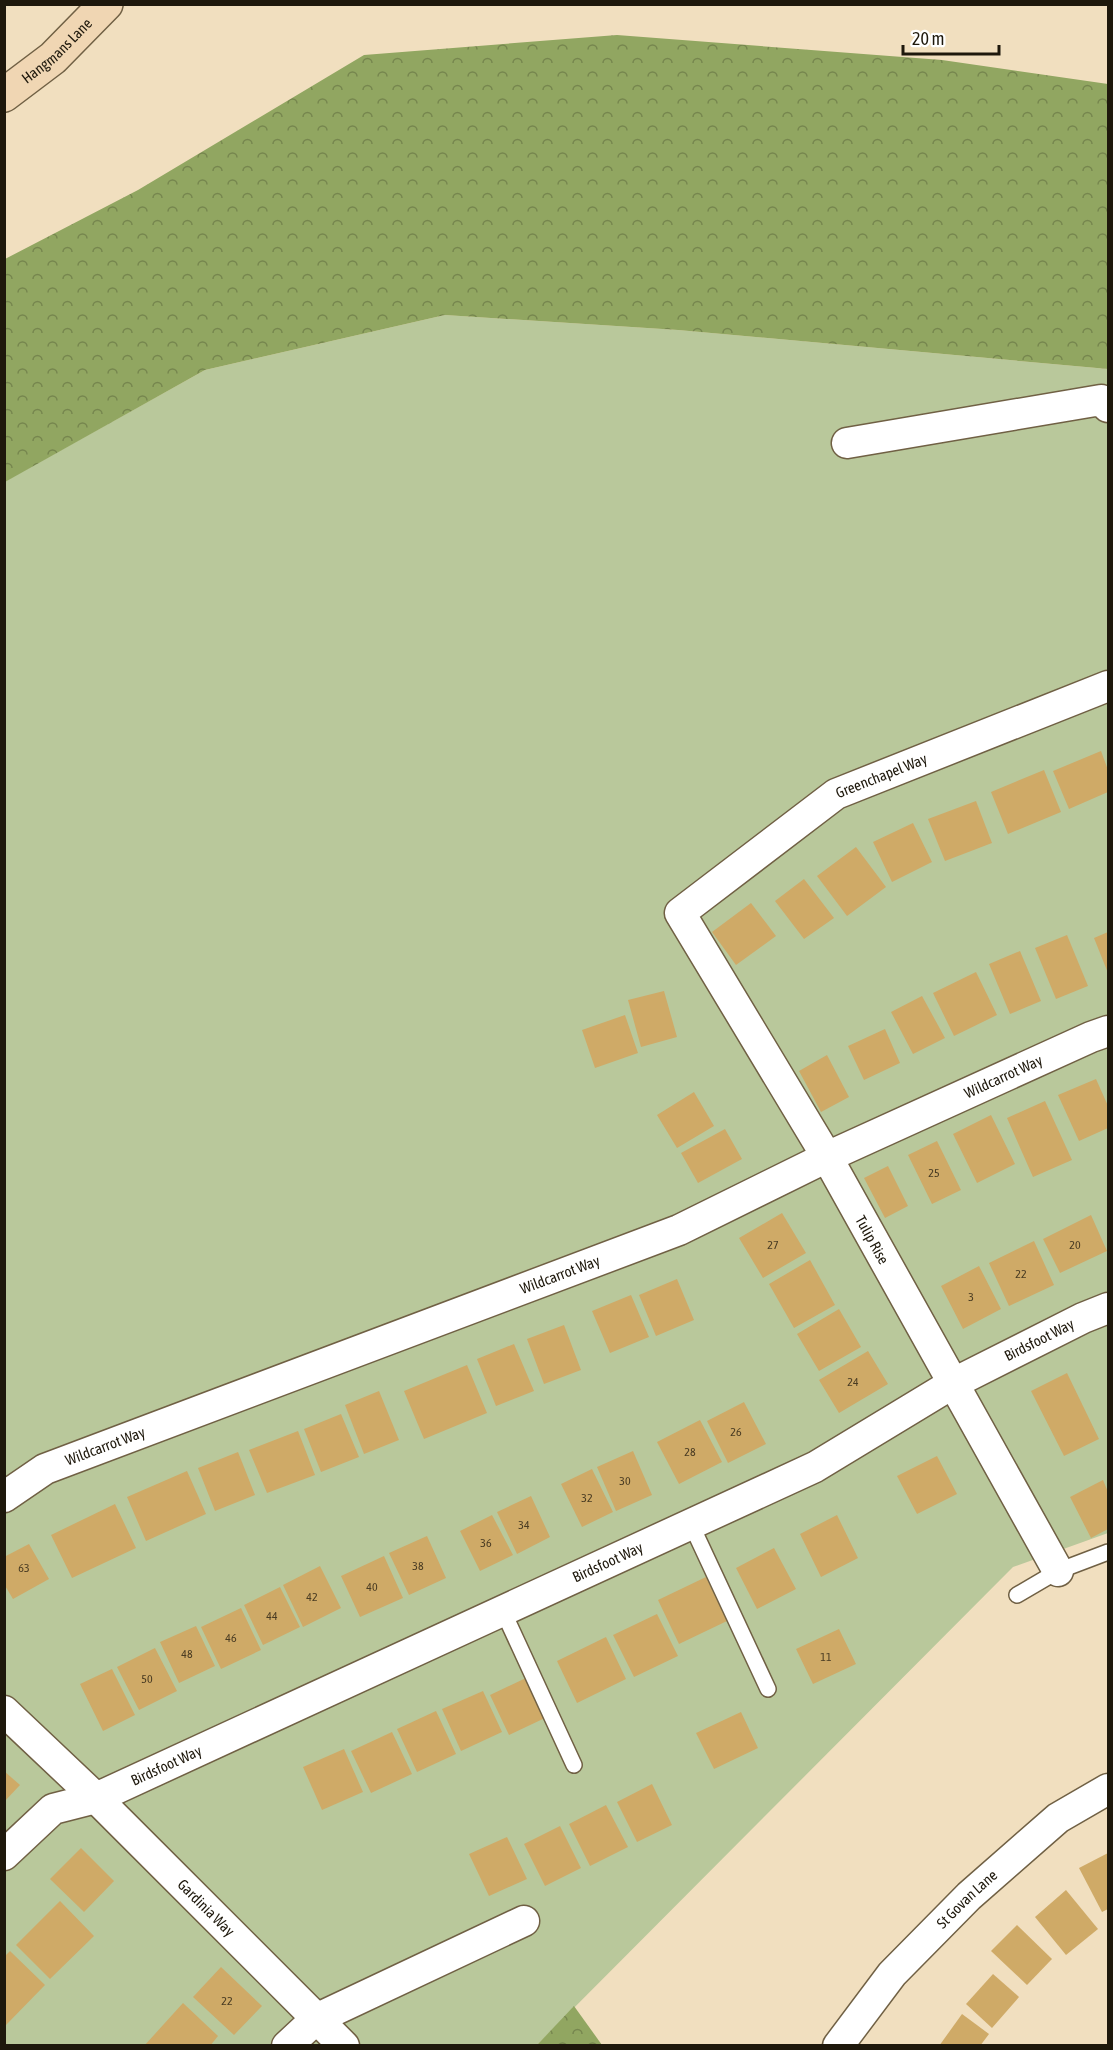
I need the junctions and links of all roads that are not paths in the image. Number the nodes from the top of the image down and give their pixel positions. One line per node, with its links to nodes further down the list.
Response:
1 (106, 4): 2 (street, Hangmans Lane)
2 (4, 95)
3 (1108, 407): 4 (street)
4 (847, 443)
5 (1108, 686): 6 (street, Greenchapel Way)
6 (680, 913): 8 (street, Tulip Rise)
7 (1108, 1031): 8 (street, Wildcarrot Way)
8 (827, 1157): 10 (street, Tulip Rise); 11 (street, Wildcarrot Way)
9 (1108, 1308): 10 (street, Birdsfoot Way)
10 (952, 1384): 12 (street, Birdsfoot Way); 14 (street, Tulip Rise)
11 (4, 1497)
12 (691, 1524): 16 (street, Birdsfoot Way); 17 (lane)
13 (1108, 1552): 14 (lane)
14 (1058, 1571): 15 (lane)
15 (1017, 1595)
16 (503, 1611): 19 (lane); 21 (street, Birdsfoot Way)
17 (768, 1689)
18 (4, 1711): 21 (street, Gardinia Way)
19 (574, 1764)
20 (1108, 1789): 25 (street, St Govan Lane)
21 (96, 1798): 22 (street, Birdsfoot Way); 24 (street, Gardinia Way)
22 (4, 1856)
23 (524, 1921): 24 (street)
24 (316, 2019): 26 (street); 27 (street, Gardinia Way)
25 (851, 2041)
26 (287, 2046)
27 (344, 2046)

